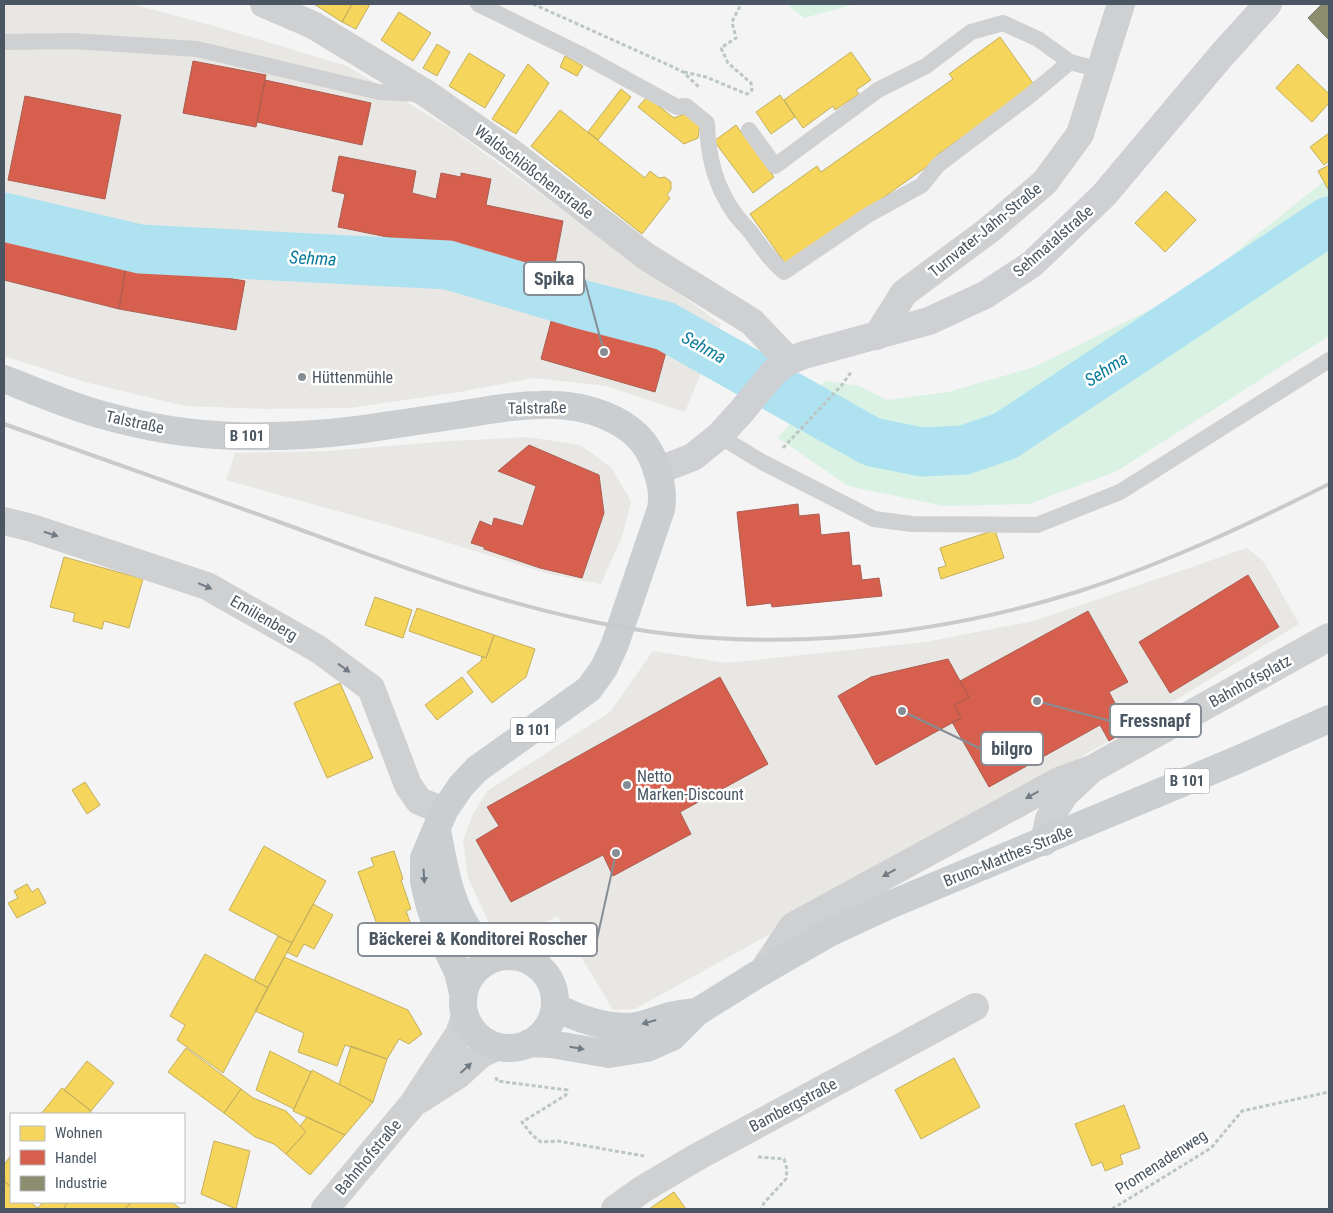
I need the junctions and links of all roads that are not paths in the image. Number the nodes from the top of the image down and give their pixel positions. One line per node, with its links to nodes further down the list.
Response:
1 (264, 4): 8 (street, Waldschlößchenstraße)
2 (478, 4): 6 (lane)
3 (1121, 4): 7 (street, Turnvater-Jahn-Straße)
4 (1268, 4): 10 (main road, Sehmatalstraße)
5 (4, 42): 8 (lane)
6 (1070, 62): 7 (lane); 9 (lane)
7 (1100, 70): 10 (street, Turnvater-Jahn-Straße)
8 (427, 94): 12 (street, Waldschlößchenstraße)
9 (749, 130)
10 (877, 336): 12 (main road, Sehmatalstraße)
11 (1329, 360): 14 (lane)
12 (781, 366): 14 (main road, Sehmatalstraße)
13 (4, 379): 15 (main road, Talstraße / B 101)
14 (719, 436): 15 (main road, Sehmatalstraße)
15 (657, 471): 20 (main road, Talstraße / B 101)
16 (4, 520): 20 (street, Emilienberg, one-way to 20)
17 (1329, 637): 19 (street, Bahnhofsplatz)
18 (1329, 719): 21 (main road, Bruno-Matthes-Straße / B 101)
19 (1092, 769): 21 (street, Bahnhofsplatz); 23 (street, one-way to 23)
20 (440, 821): 22 (main road); 24 (main road, B 101, one-way to 24)
21 (1044, 842): 23 (main road, Bruno-Matthes-Straße / B 101)
22 (500, 956): 24 (main road); 25 (main road)
23 (763, 970): 27 (main road, Bruno-Matthes-Straße / B 101)
24 (464, 1005): 28 (main road); 29 (street, Bahnhofstraße)
25 (555, 1006): 27 (main road, Bruno-Matthes-Straße / B 101, one-way to 25); 28 (main road)
26 (975, 1007): 31 (street, Bambergstraße)
27 (697, 1012): 28 (main road, Bruno-Matthes-Straße / B 101, one-way to 27)
28 (510, 1046): 29 (street, Bahnhofstraße, one-way to 28)
29 (412, 1105): 30 (street, Bahnhofstraße)
30 (324, 1209)
31 (615, 1209)

